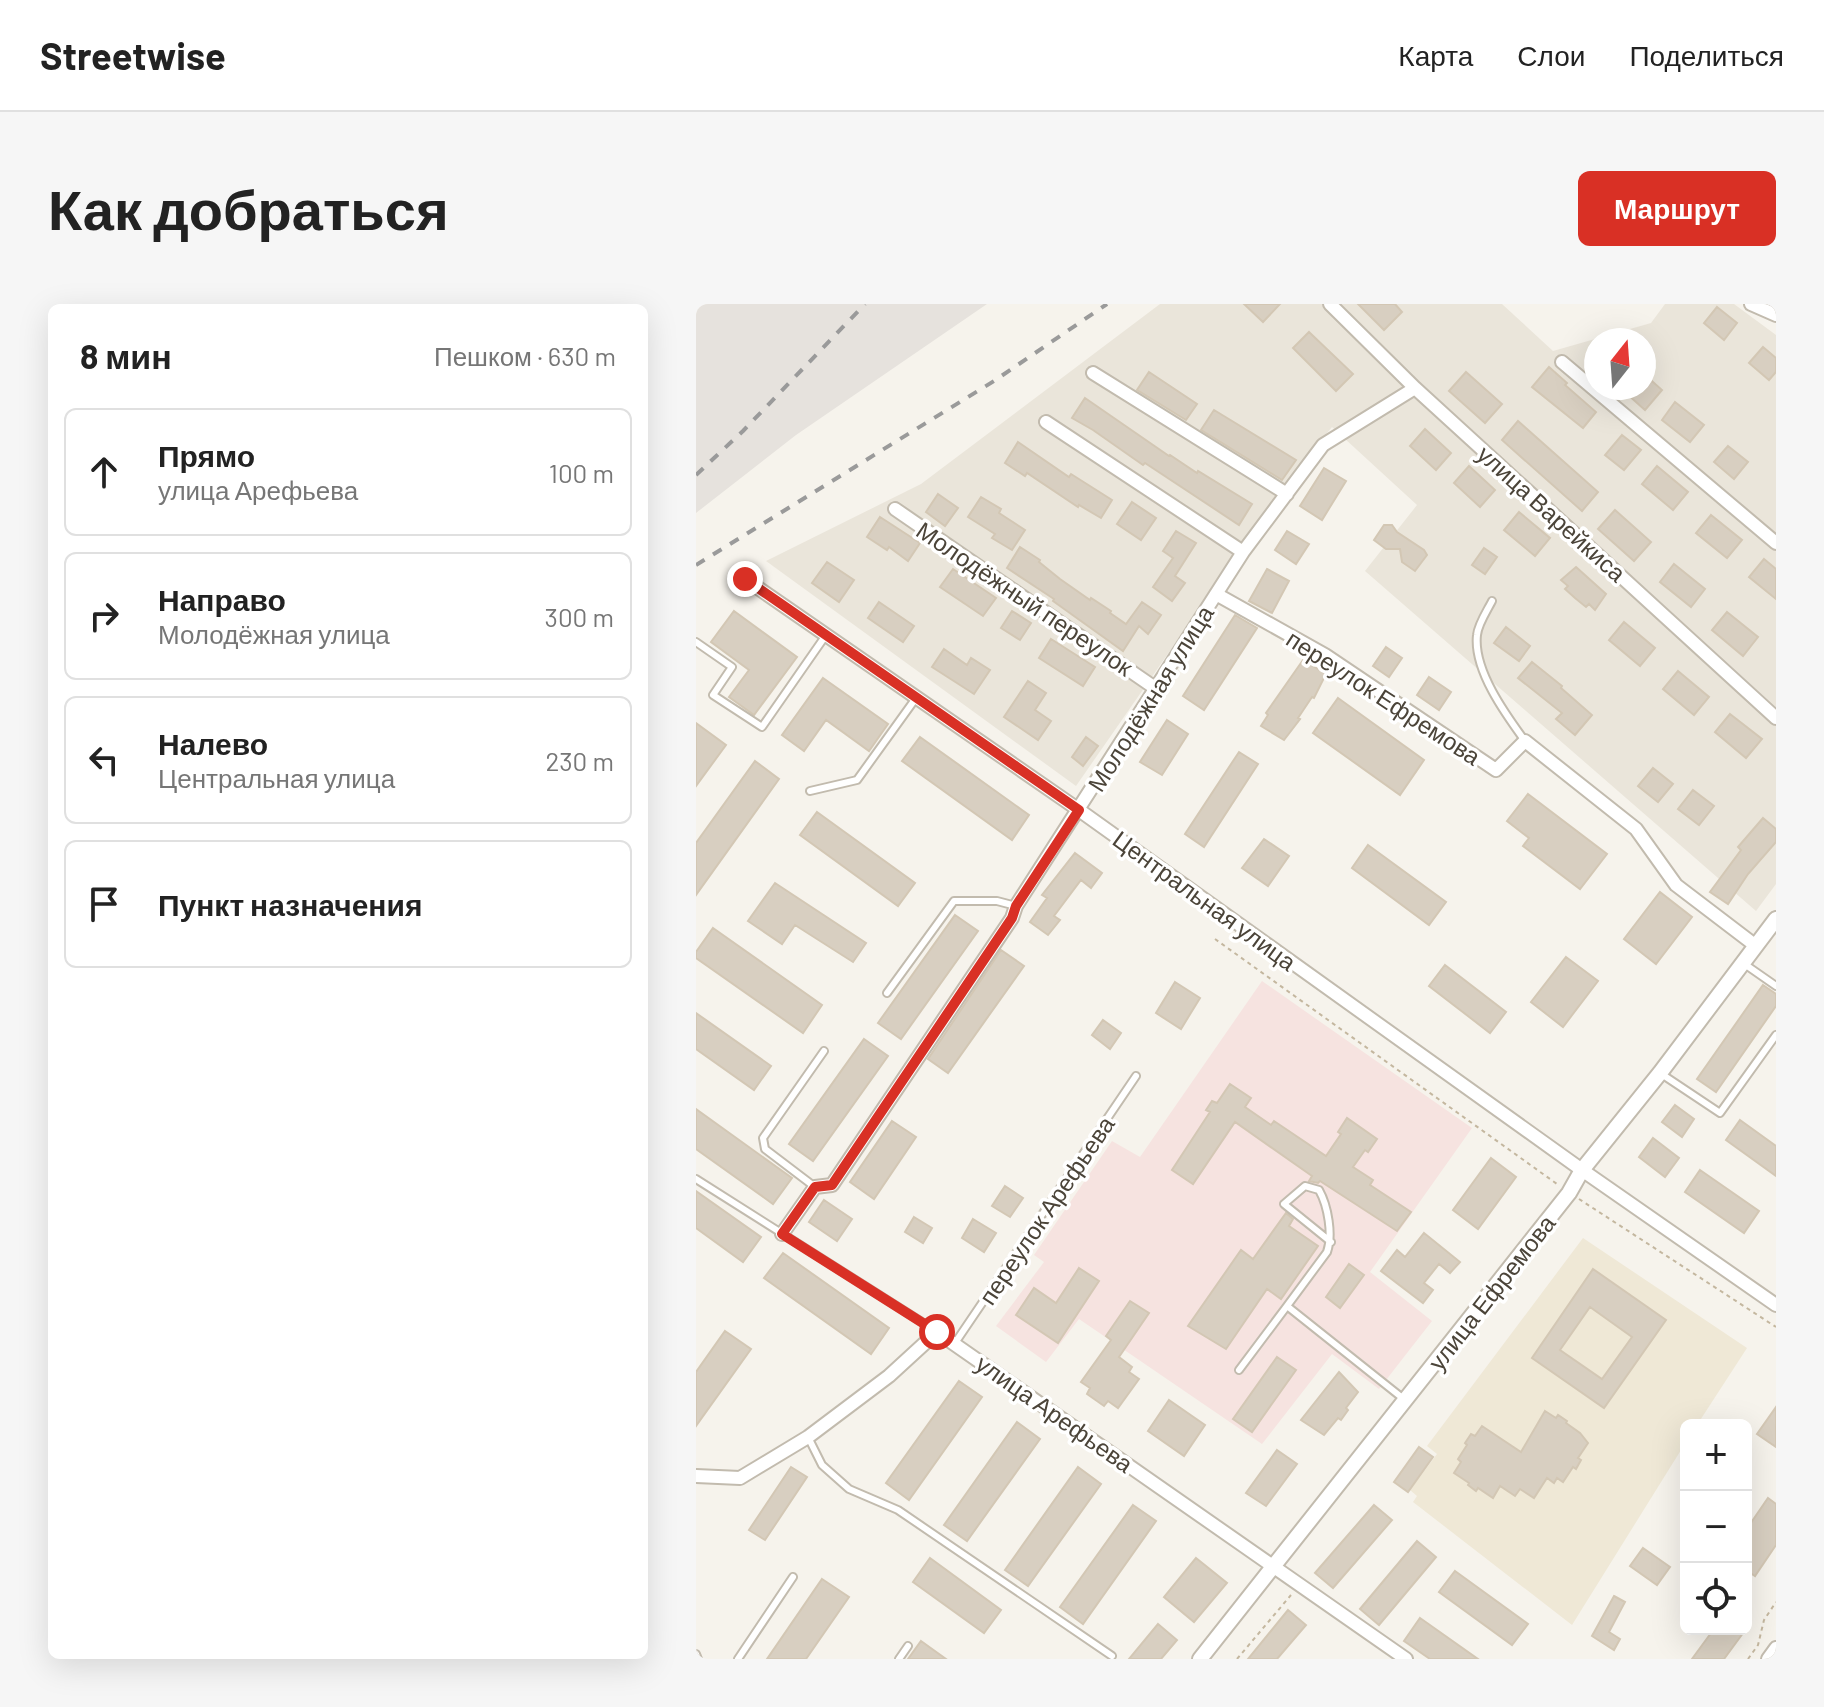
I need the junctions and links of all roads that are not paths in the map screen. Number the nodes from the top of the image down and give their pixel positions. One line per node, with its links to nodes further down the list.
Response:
1 (1330, 304): 6 (street, улица Варейкиса)
2 (1751, 304): 3 (street)
3 (1776, 315)
4 (1562, 362): 10 (street)
5 (1093, 373): 8 (street)
6 (1415, 388): 8 (street, Молодёжная улица); 19 (street, улица Варейкиса)
7 (1046, 422): 11 (street)
8 (1287, 494): 11 (street, Молодёжная улица)
9 (895, 509): 17 (street, Молодёжный переулок)
10 (1776, 543)
11 (1243, 552): 13 (street, Молодёжная улица)
12 (745, 579): 15 (street, Центральная улица)
13 (1216, 594): 17 (street, Молодёжная улица); 20 (street, переулок Ефремова)
14 (1492, 601): 20 (lane)
15 (826, 635): 16 (lane); 18 (street, Центральная улица)
16 (696, 642)
17 (1155, 688): 22 (street, Молодёжная улица)
18 (916, 698): 21 (lane); 22 (street, Центральная улица)
19 (1776, 718)
20 (1525, 741): 25 (street)
21 (810, 791)
22 (1079, 810): 23 (street, Молодёжная улица); 33 (street, Центральная улица)
23 (1016, 906): 28 (lane); 35 (street, Молодёжная улица)
24 (1776, 919): 25 (street, улица Ефремова)
25 (1756, 946): 26 (street, улица Ефремова)
26 (1743, 963): 27 (lane); 31 (street, улица Ефремова)
27 (1776, 986)
28 (887, 993)
29 (1776, 1035): 31 (lane)
30 (824, 1051): 35 (lane)
31 (1660, 1073): 33 (street, улица Ефремова)
32 (1136, 1076): 41 (lane, переулок Арефьева)
33 (1582, 1170): 38 (street, Центральная улица); 43 (street, улица Ефремова)
34 (696, 1179): 36 (lane, улица Арефьева)
35 (815, 1187): 36 (street, Молодёжная улица)
36 (782, 1234): 40 (lane, улица Арефьева)
37 (1331, 1242): 37 (lane); 39 (lane)
38 (1776, 1305)
39 (1287, 1306): 42 (lane); 43 (lane)
40 (937, 1332): 41 (street, улица Арефьева); 44 (street)
41 (955, 1343): 46 (street, улица Арефьева)
42 (1239, 1370)
43 (1405, 1400): 46 (street, улица Ефремова)
44 (808, 1437): 45 (street); 50 (lane)
45 (696, 1476)
46 (1274, 1567): 53 (street, улица Ефремова); 54 (street, улица Арефьева)
47 (793, 1577): 51 (lane)
48 (908, 1646): 52 (lane)
49 (1776, 1648): 55 (street)
50 (1112, 1656)
51 (738, 1659)
52 (899, 1659)
53 (1200, 1659)
54 (1406, 1659)
55 (1768, 1659)

